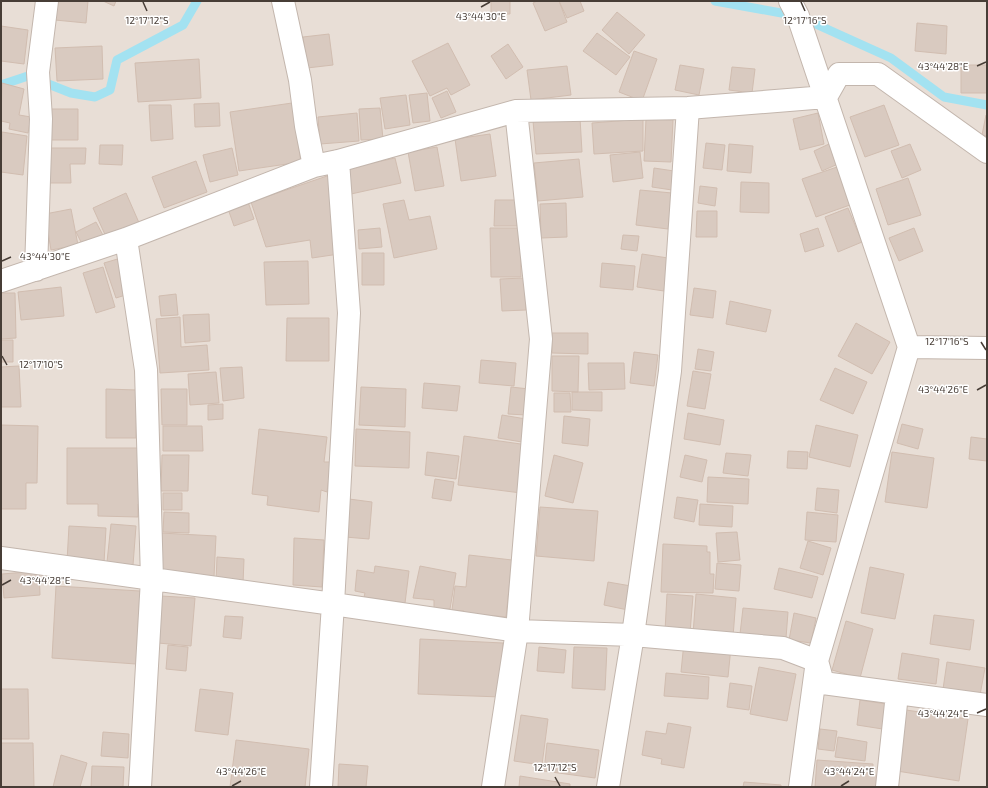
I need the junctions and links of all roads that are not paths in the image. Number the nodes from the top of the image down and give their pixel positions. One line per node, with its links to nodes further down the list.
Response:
1 (47, 1): 11 (street)
2 (283, 1): 9 (street)
3 (790, 1): 4 (street)
4 (826, 98): 5 (street); 7 (street); 13 (street)
5 (688, 108): 6 (street); 19 (street)
6 (516, 110): 8 (street); 18 (street)
7 (987, 152)
8 (338, 161): 9 (street); 17 (street)
9 (314, 166): 10 (street)
10 (126, 240): 11 (street); 16 (street)
11 (36, 270): 12 (street)
12 (1, 281)
13 (909, 347): 14 (street); 20 (street)
14 (987, 348)
15 (1, 558): 16 (street)
16 (152, 579): 17 (street); 23 (street)
17 (334, 604): 18 (street); 24 (street)
18 (517, 631): 19 (street); 25 (street)
19 (633, 634): 20 (street); 26 (street)
20 (817, 661): 21 (street); 27 (street)
21 (897, 694): 22 (street); 28 (street)
22 (987, 705)
23 (140, 787)
24 (321, 787)
25 (493, 787)
26 (608, 787)
27 (800, 787)
28 (887, 787)

